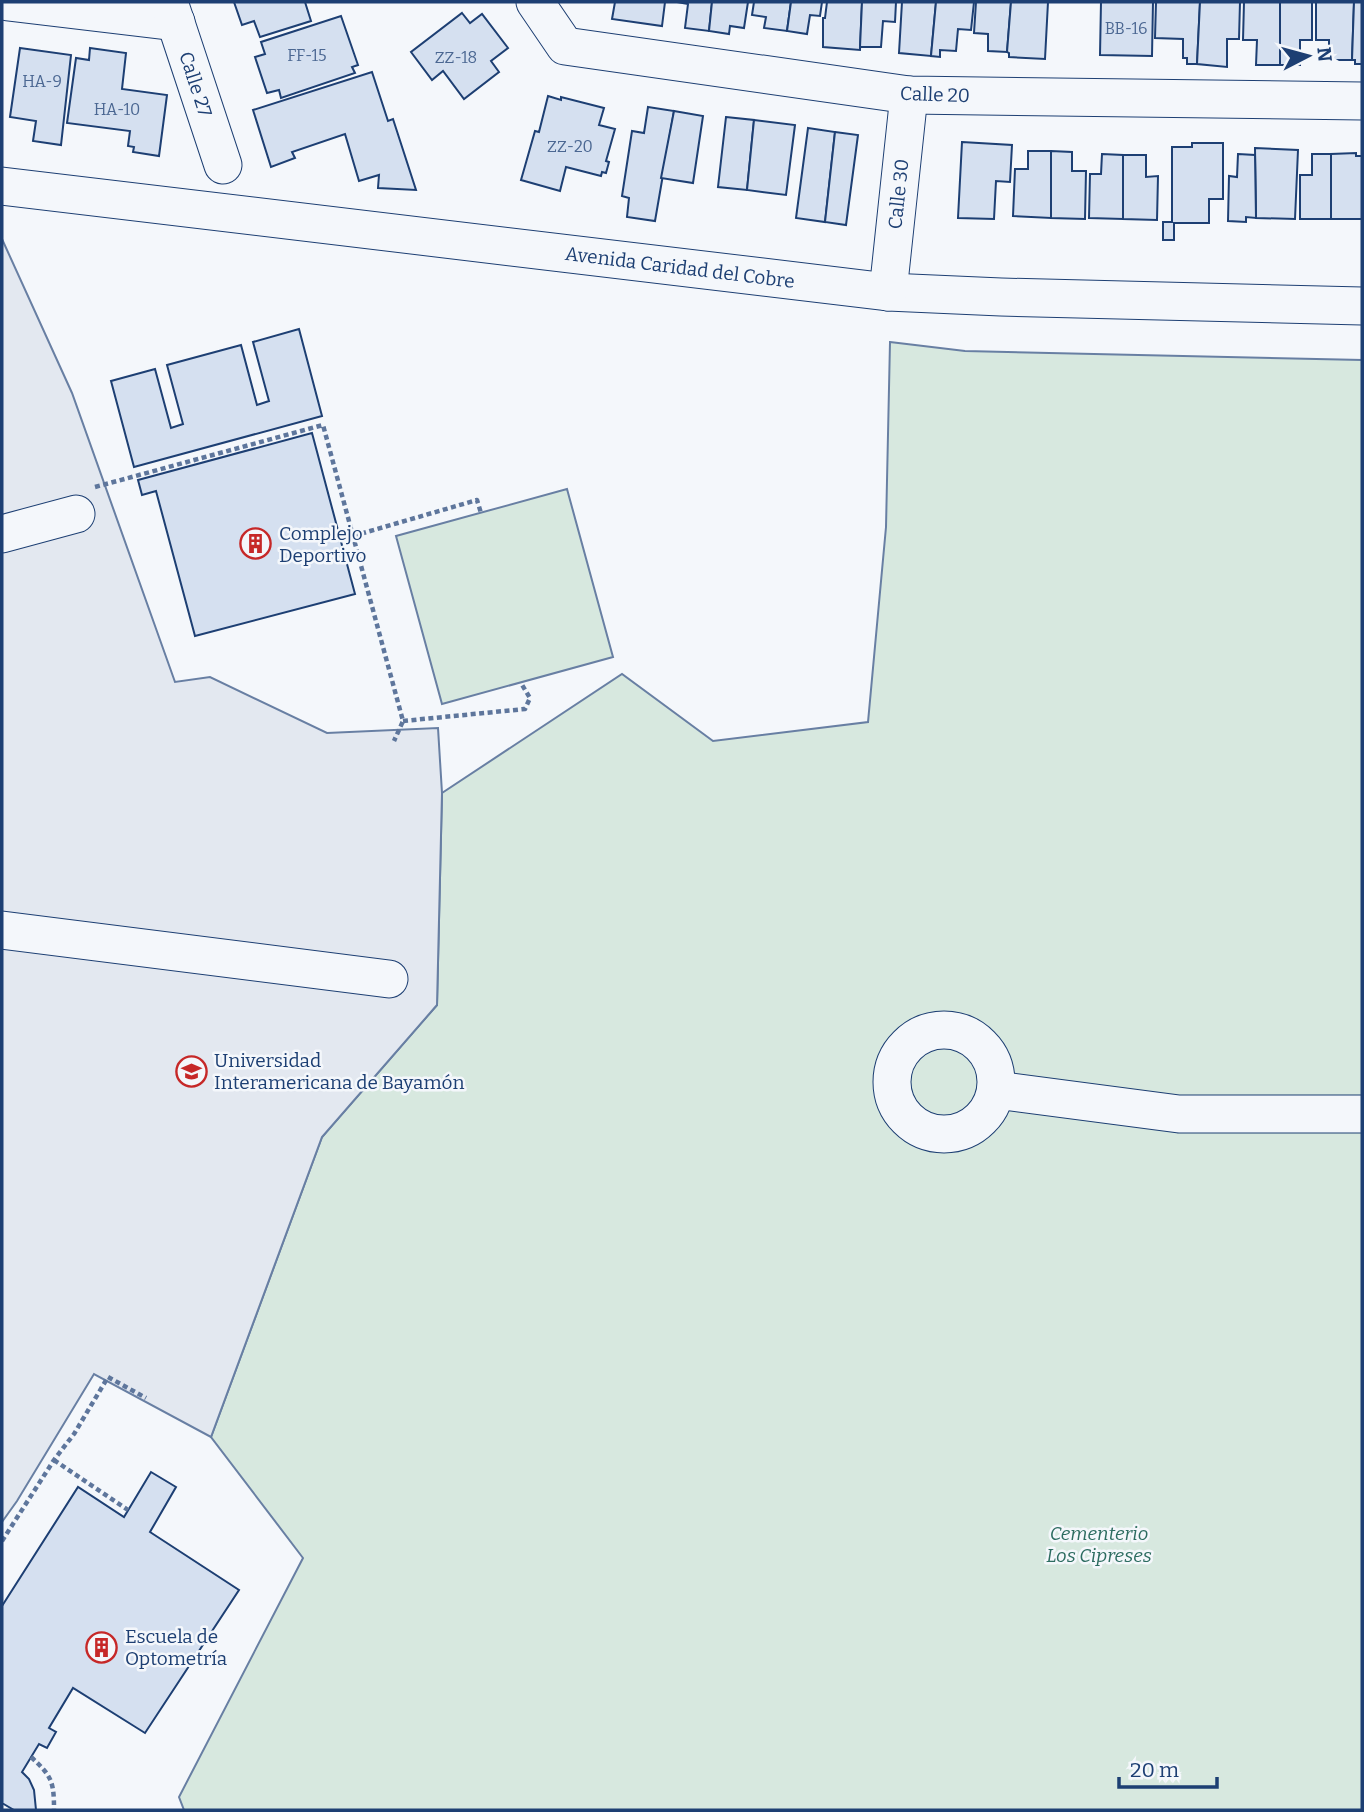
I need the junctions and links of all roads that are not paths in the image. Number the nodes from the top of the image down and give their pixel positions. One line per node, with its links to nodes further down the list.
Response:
1 (8, 2): 3 (street)
2 (534, 2): 4 (street, Calle 20)
3 (172, 12): 6 (street, Calle 27)
4 (909, 95): 5 (street, Calle 20); 8 (street, Calle 30)
5 (1362, 101)
6 (223, 165)
7 (2, 186): 8 (street, Avenida Caridad del Cobre)
8 (888, 292): 9 (street, Avenida Caridad del Cobre)
9 (1362, 306)
10 (80, 502): 11 (street)
11 (2, 534)
12 (2, 930): 13 (street)
13 (389, 979)
14 (996, 1090): 15 (street)
15 (1362, 1114)

